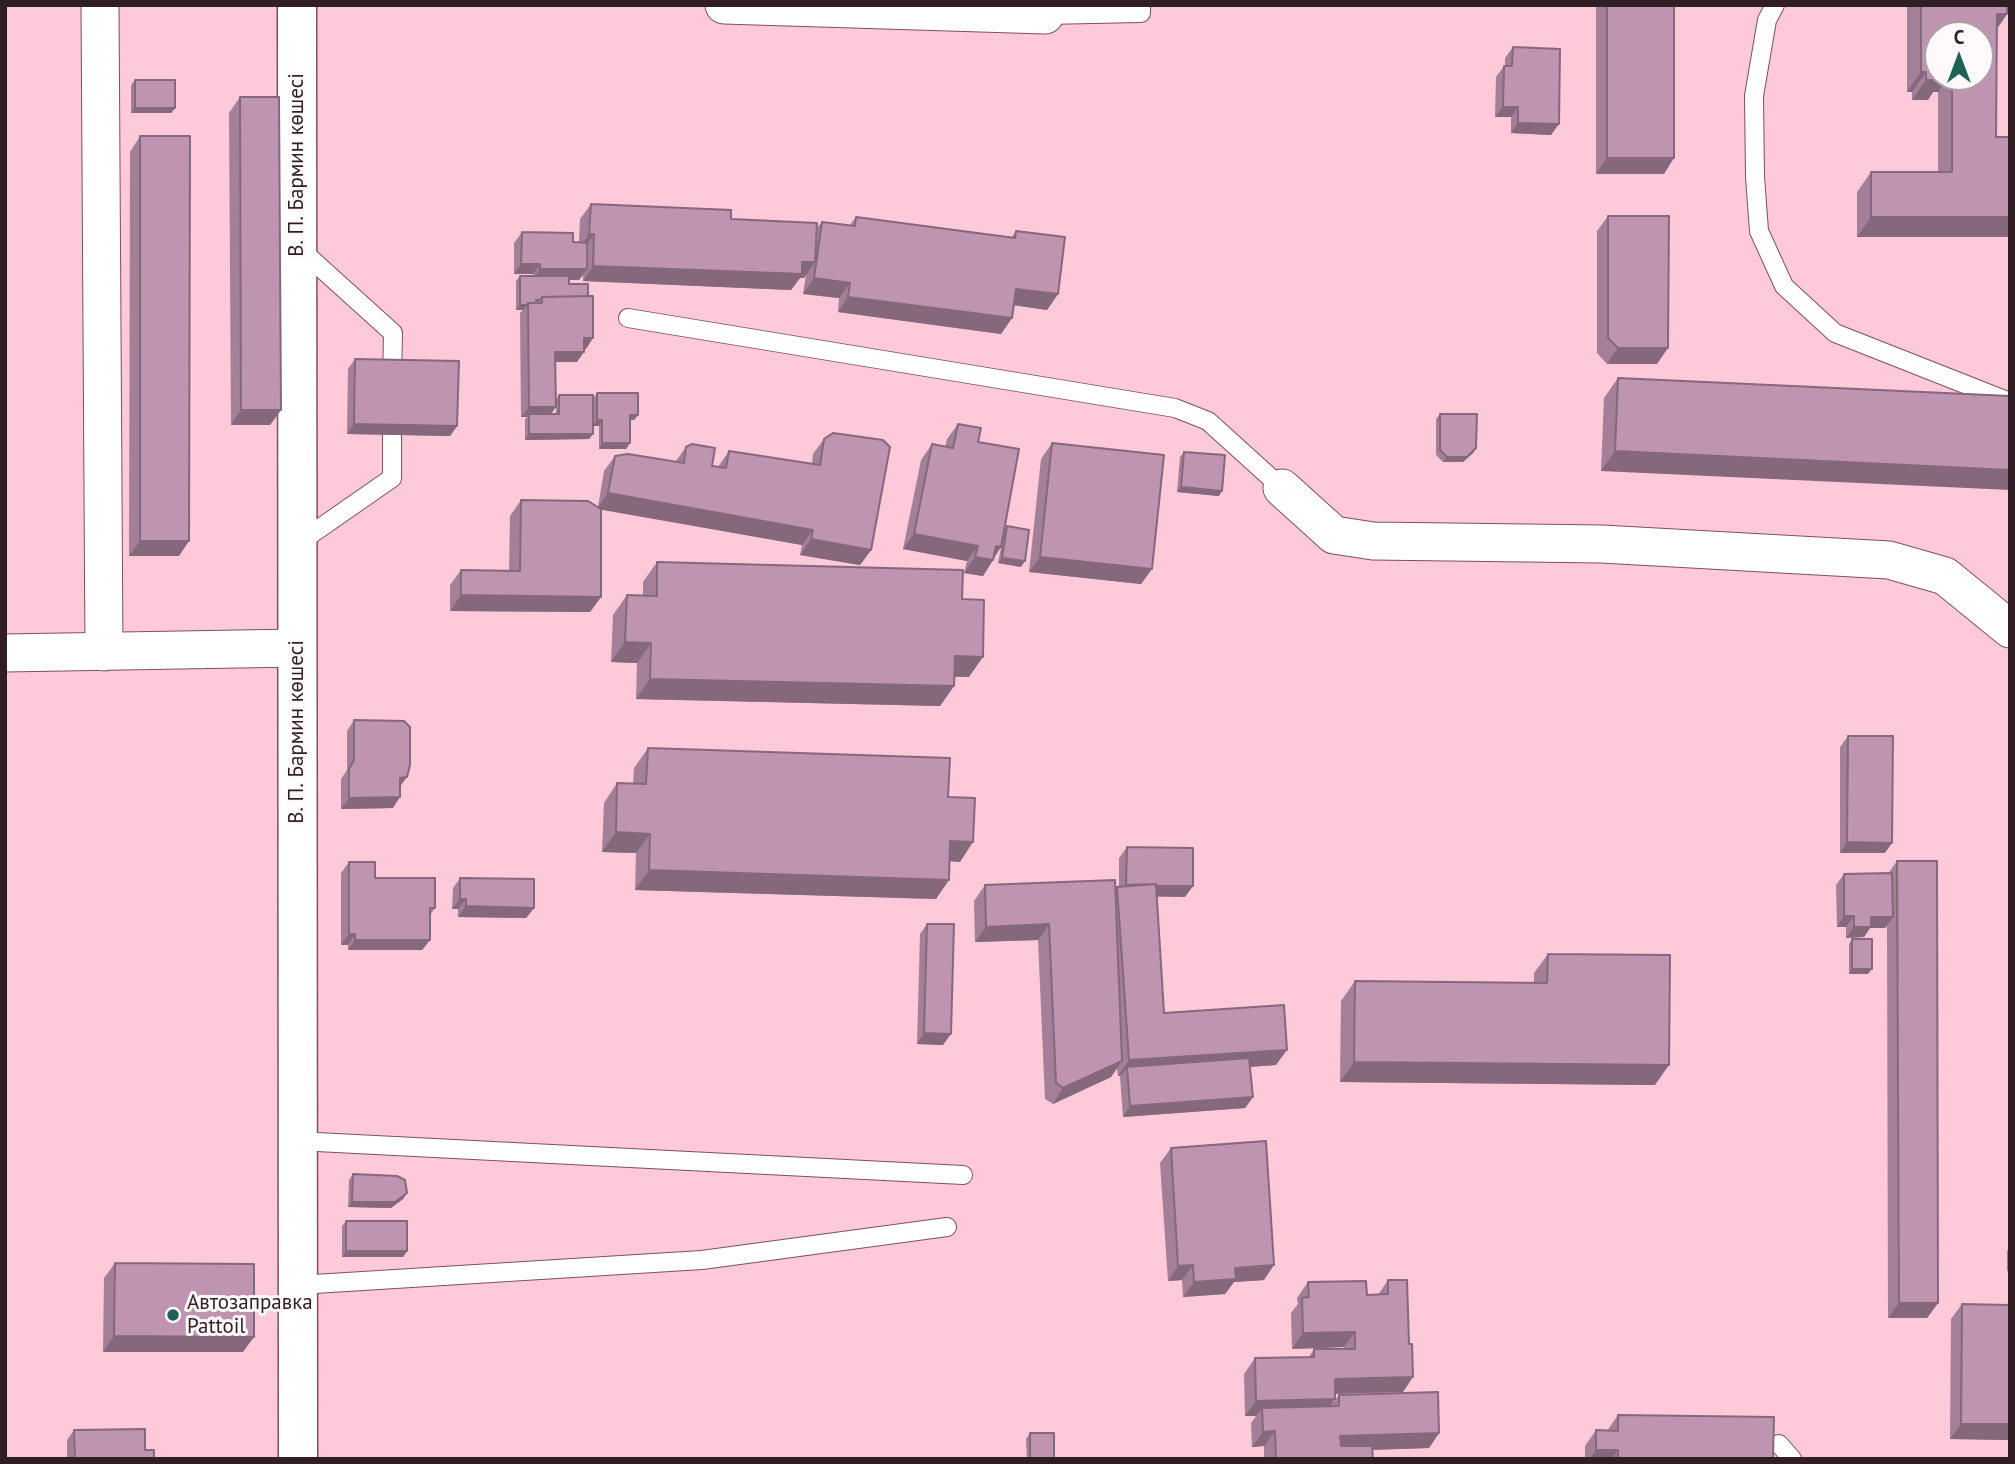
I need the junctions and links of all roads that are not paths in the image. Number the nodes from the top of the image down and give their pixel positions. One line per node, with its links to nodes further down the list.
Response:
1 (100, 5): 14 (street)
2 (297, 5): 7 (street, В. П. Бармин көшесі)
3 (724, 5): 6 (street)
4 (1141, 5): 6 (lane)
5 (1775, 5): 9 (lane)
6 (1045, 15)
7 (297, 246): 11 (street, В. П. Бармин көшесі); 11 (lane)
8 (628, 318): 10 (lane)
9 (2010, 402)
10 (1282, 488): 12 (street)
11 (297, 544): 13 (street, В. П. Бармин көшесі)
12 (2010, 629)
13 (297, 648): 14 (street); 16 (street, В. П. Бармин көшесі)
14 (104, 652): 15 (street)
15 (5, 653)
16 (297, 1141): 17 (lane); 19 (street, В. П. Бармин көшесі)
17 (963, 1175)
18 (947, 1227): 19 (lane)
19 (298, 1285): 21 (street, В. П. Бармин көшесі)
20 (1779, 1444): 22 (lane)
21 (298, 1459)
22 (1792, 1459)

